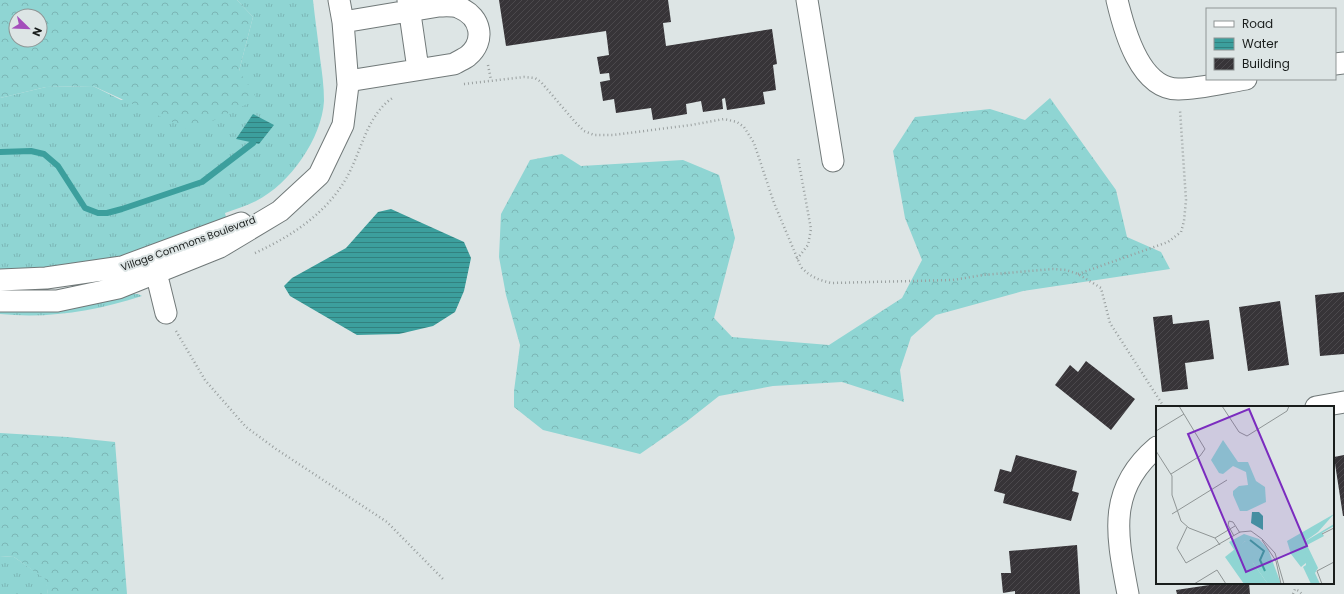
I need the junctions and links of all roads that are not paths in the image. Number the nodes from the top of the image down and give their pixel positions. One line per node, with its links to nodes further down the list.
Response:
1 (339, 0): 5 (street, Village Commons Boulevard)
2 (807, 0): 9 (street)
3 (1117, 0): 7 (street)
4 (409, 6): 5 (street); 6 (street); 6 (street)
5 (343, 22): 8 (street, Village Commons Boulevard)
6 (418, 69): 8 (street)
7 (1240, 80)
8 (348, 81): 10 (street, Village Commons Boulevard)
9 (832, 161)
10 (154, 264): 11 (street, Village Commons Boulevard); 12 (street, Village Commons Boulevard); 13 (street)
11 (0, 280)
12 (0, 301)
13 (166, 313)
14 (1344, 402): 15 (street)
15 (1322, 406)
16 (1156, 448): 17 (street)
17 (1128, 594)

